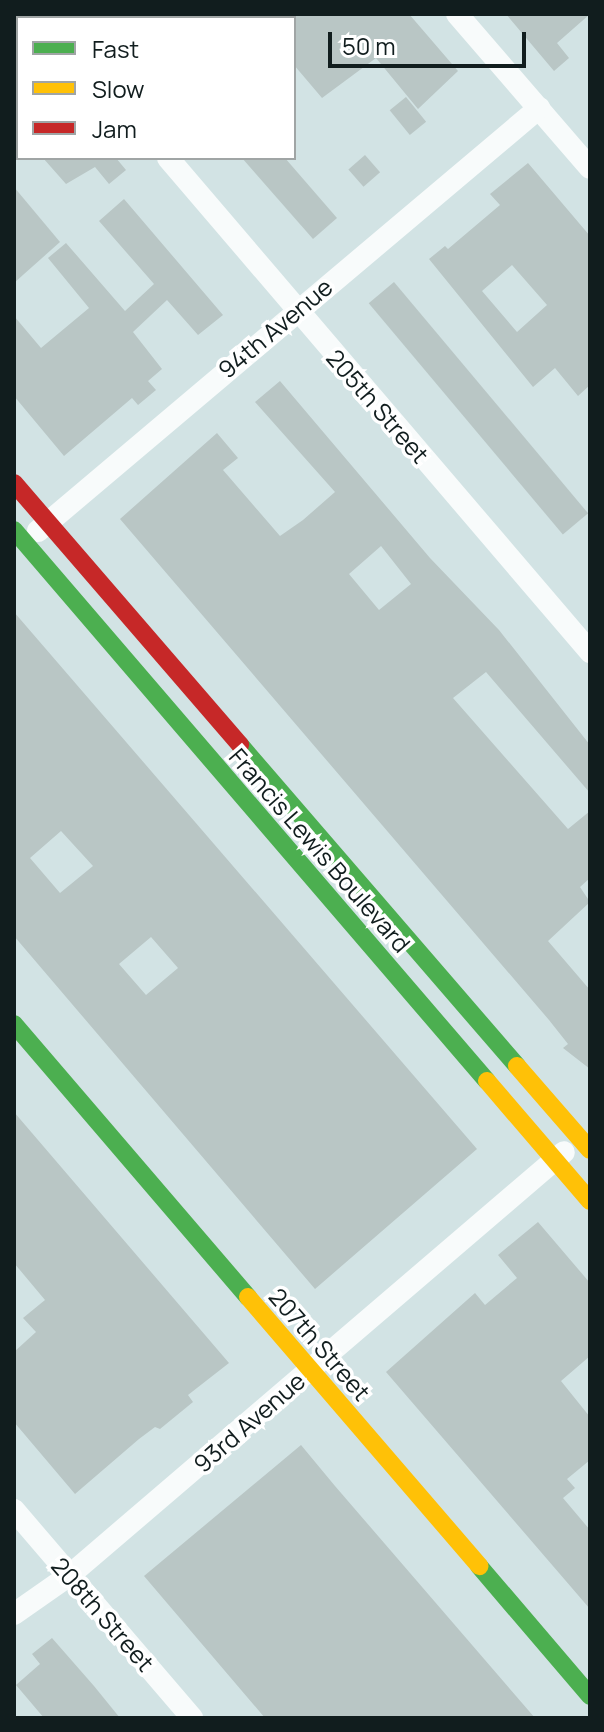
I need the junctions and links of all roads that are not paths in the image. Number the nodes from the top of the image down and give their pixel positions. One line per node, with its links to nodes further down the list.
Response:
1 (457, 14): 2 (street)
2 (539, 108): 4 (street); 5 (street, 94th Avenue)
3 (170, 160): 5 (street, 205th Street)
4 (590, 168)
5 (296, 310): 7 (street, 94th Avenue); 9 (street, 205th Street)
6 (14, 483): 7 (main road, Francis Lewis Boulevard)
7 (48, 522): 8 (street, 94th Avenue); 11 (main road, Francis Lewis Boulevard)
8 (17, 541): 12 (main road, Francis Lewis Boulevard)
9 (590, 652)
10 (14, 1024): 14 (main road, 207th Street)
11 (587, 1139): 12 (street, 93rd Avenue)
12 (555, 1160): 13 (main road, Francis Lewis Boulevard); 14 (street, 93rd Avenue)
13 (590, 1201)
14 (310, 1369): 16 (street, 93rd Avenue); 20 (main road, 207th Street)
15 (14, 1510): 16 (street, 208th Street)
16 (70, 1575): 17 (street, 93rd Avenue); 21 (street, 208th Street)
17 (45, 1594): 18 (street, 93rd Avenue); 19 (street)
18 (14, 1614)
19 (14, 1634)
20 (590, 1696)
21 (192, 1718)

